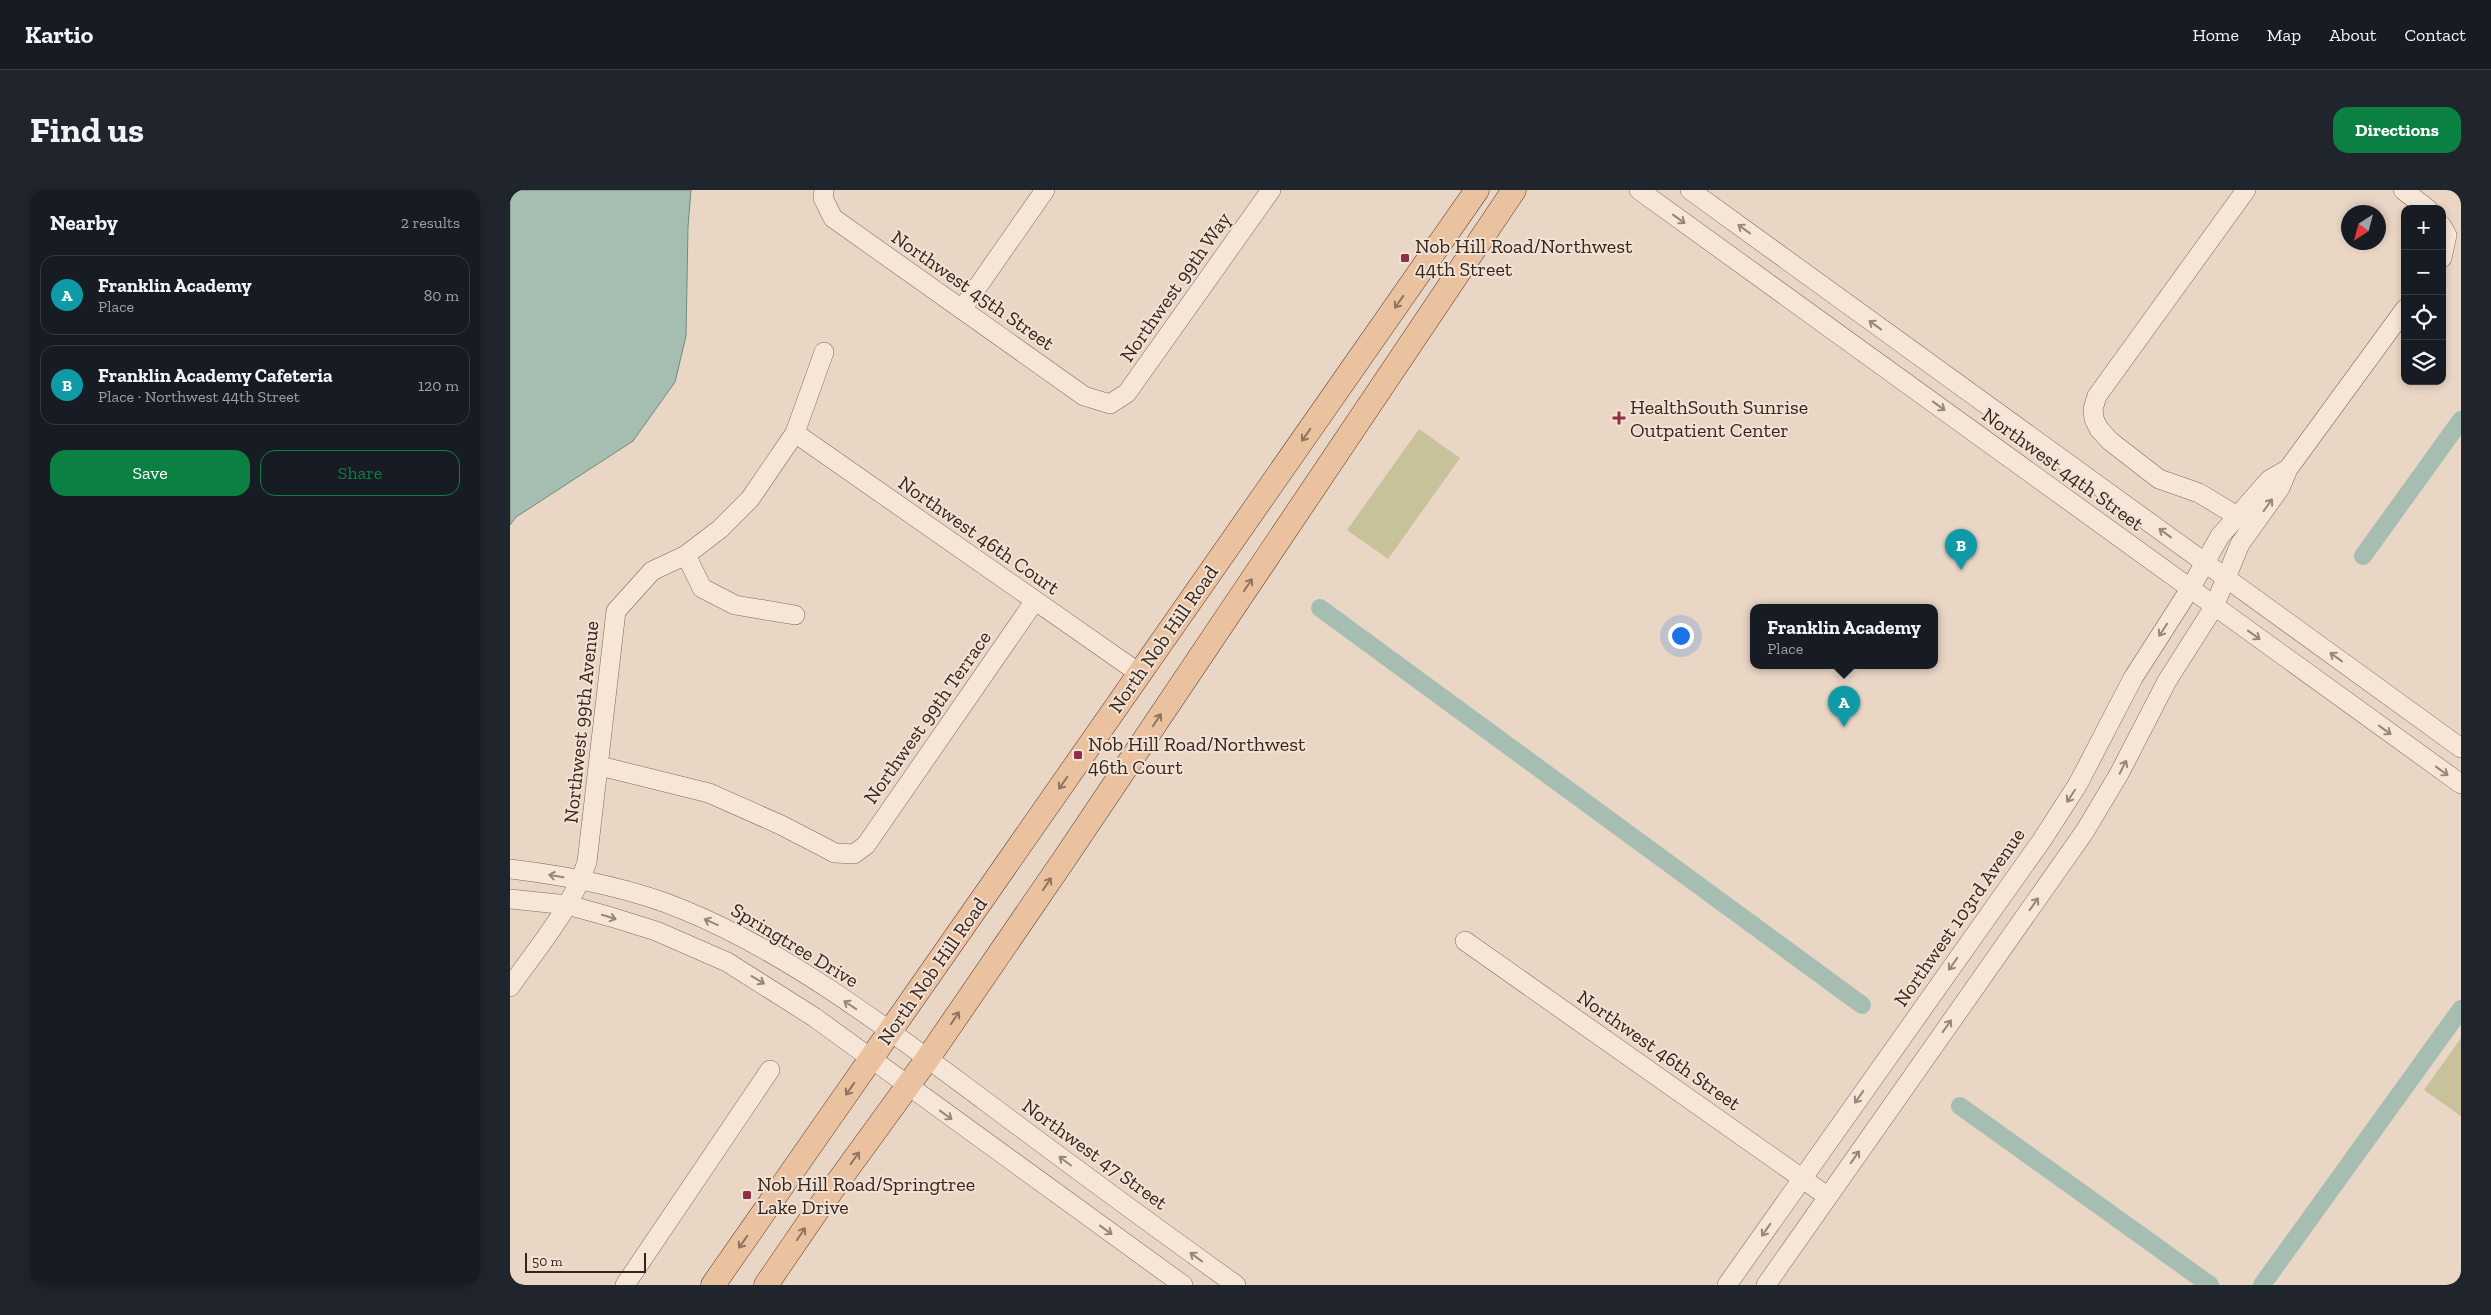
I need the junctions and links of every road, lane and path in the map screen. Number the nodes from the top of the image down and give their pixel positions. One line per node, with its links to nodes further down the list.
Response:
1 (1045, 190): 11 (street)
2 (1271, 190): 14 (street, Northwest 99th Way)
3 (1477, 190): 26 (main road, North Nob Hill Road, one-way to 26)
4 (1514, 190): 37 (main road, North Nob Hill Road, one-way to 4)
5 (1639, 190): 22 (street, Northwest 44th Street, one-way to 22)
6 (1690, 190): 20 (street, Northwest 44th Street, one-way to 6)
7 (2246, 190): 17 (street)
8 (2403, 190): 10 (street)
9 (824, 194): 11 (street, Northwest 45th Street)
10 (2423, 205)
11 (962, 309): 14 (street, Northwest 45th Street)
12 (2401, 314): 16 (street)
13 (824, 352): 15 (street, Northwest 99th Avenue)
14 (1110, 404)
15 (795, 433): 19 (street, Northwest 99th Avenue); 23 (street, Northwest 46th Court)
16 (2288, 469): 17 (street, Northwest 103rd Avenue); 18 (street, one-way to 16)
17 (2237, 516): 18 (street); 20 (street, Northwest 103rd Avenue)
18 (2252, 526): 21 (street)
19 (686, 555): 25 (street); 28 (street, Northwest 99th Avenue)
20 (2204, 561): 21 (street, Northwest 44th Street); 22 (street, Northwest 103rd Avenue)
21 (2225, 577): 24 (street); 27 (street, Northwest 44th Street, one-way to 21)
22 (2190, 589): 24 (street, Northwest 44th Street); 41 (street, Northwest 103rd Avenue, one-way to 41)
23 (1034, 602): 26 (street, Northwest 46th Court); 28 (street, Northwest 99th Terrace)
24 (2214, 607): 29 (street, Northwest 44th Street, one-way to 29); 43 (street, one-way to 24)
25 (795, 615)
26 (1139, 673): 36 (main road, North Nob Hill Road, one-way to 36)
27 (2461, 748)
28 (600, 766): 31 (street, Northwest 99th Avenue)
29 (2461, 784)
30 (510, 869): 31 (street, Springtree Drive, one-way to 30)
31 (581, 880): 33 (street, Northwest 99th Avenue); 36 (street, Springtree Drive, one-way to 31)
32 (510, 899): 33 (street)
33 (568, 905): 35 (street, Northwest 99th Avenue); 38 (street, one-way to 38)
34 (1465, 941): 41 (street, Northwest 46th Street)
35 (510, 987)
36 (891, 1032): 37 (street, Springtree Drive); 38 (main road, North Nob Hill Road)
37 (928, 1058): 40 (main road, North Nob Hill Road); 42 (street, Northwest 47 Street, one-way to 37)
38 (870, 1060): 40 (street); 46 (main road, North Nob Hill Road, one-way to 46)
39 (770, 1070): 45 (street)
40 (907, 1086): 44 (street, one-way to 44); 47 (main road, North Nob Hill Road, one-way to 40)
41 (1802, 1178): 43 (street, Northwest 46th Street); 50 (street, Northwest 103rd Avenue, one-way to 50)
42 (1102, 1189): 44 (street); 49 (street, Northwest 47 Street, one-way to 42)
43 (1827, 1196): 51 (street)
44 (1084, 1214): 48 (street, one-way to 48)
45 (625, 1285)
46 (713, 1285)
47 (766, 1285)
48 (1183, 1285)
49 (1236, 1285)
50 (1727, 1285)
51 (1766, 1285)

